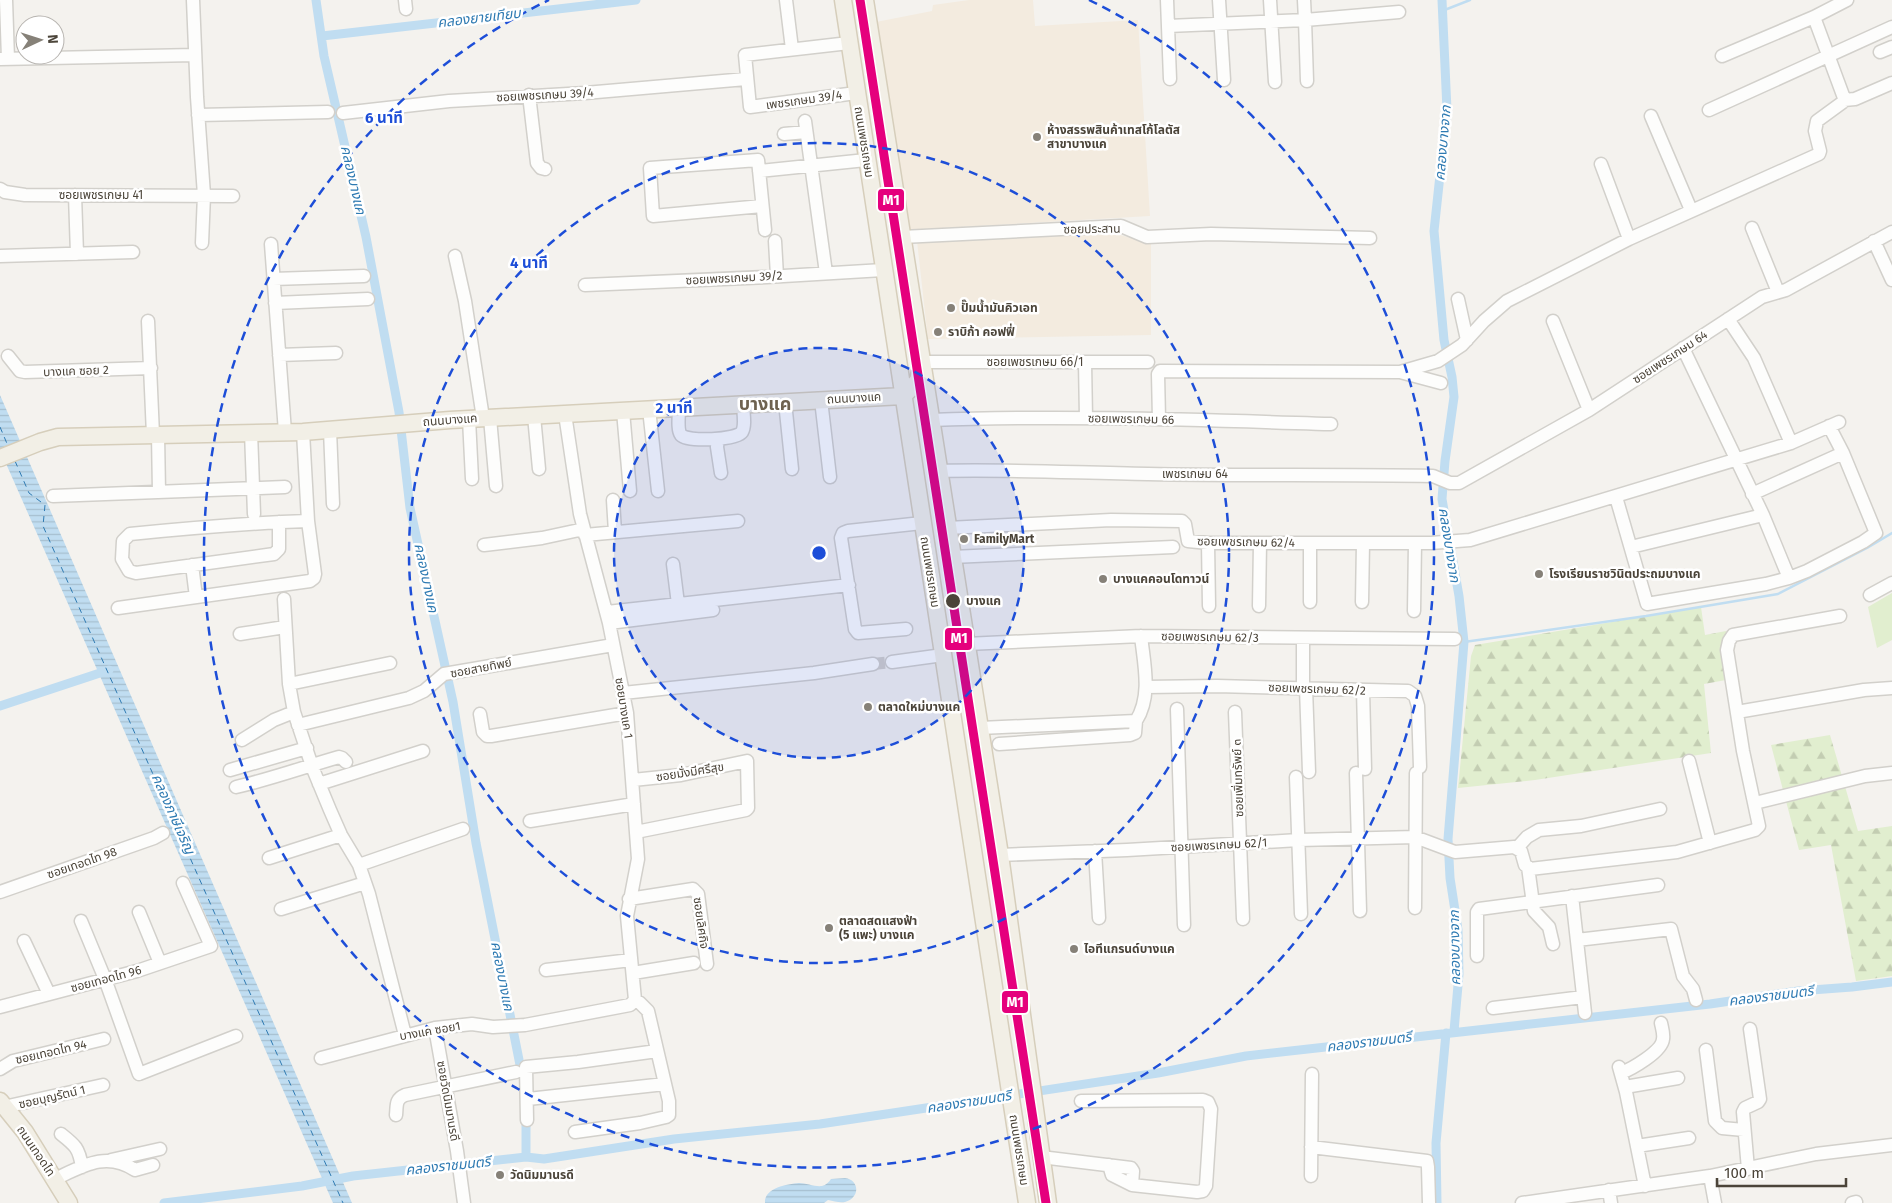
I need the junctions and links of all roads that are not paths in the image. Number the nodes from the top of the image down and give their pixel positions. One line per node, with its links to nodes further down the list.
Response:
1 (6, 0): 25 (street)
2 (193, 0): 22 (street)
3 (786, 0): 20 (street)
4 (843, 0): 18 (main road, ถนนเพชรเกษม)
5 (865, 0): 55 (main road, ถนนเพชรเกษม)
6 (1167, 0): 16 (street)
7 (1219, 0): 15 (street)
8 (1270, 0): 14 (street)
9 (1304, 0): 13 (street)
10 (1847, 0): 12 (street)
11 (1400, 12): 13 (street)
12 (1814, 17): 23 (street); 24 (street)
13 (1305, 20): 14 (street); 29 (street)
14 (1271, 22): 15 (street); 30 (street)
15 (1220, 24): 16 (street); 28 (street)
16 (1168, 26): 27 (street)
17 (1892, 27): 24 (street)
18 (849, 43): 20 (street); 32 (main road, ถนนเพชรเกษม)
19 (1892, 47): 21 (street)
20 (792, 49): 26 (street)
21 (1880, 52)
22 (195, 55): 25 (street); 38 (street)
23 (1722, 56)
24 (1829, 57): 34 (street); 35 (street)
25 (4, 59)
26 (746, 78): 32 (street, เพชรเกษม 39/4); 33 (street, ซอยเพชรเกษม 39/4)
27 (1170, 79)
28 (1224, 80)
29 (1308, 80)
30 (1275, 82)
31 (1892, 83): 34 (street)
32 (856, 92): 41 (main road, ถนนเพชรเกษม)
33 (529, 95): 37 (street, ซอยเพชรเกษม 39/4); 44 (street)
34 (1844, 100): 51 (street)
35 (1709, 110)
36 (328, 112): 38 (street)
37 (343, 112)
38 (198, 116): 48 (street)
39 (1651, 116): 51 (street)
40 (784, 134): 43 (street)
41 (866, 160): 43 (street); 66 (main road, ถนนเพชรเกษม)
42 (1601, 164): 57 (street)
43 (811, 166): 45 (street); 67 (street)
44 (545, 169)
45 (759, 171): 50 (street); 50 (street)
46 (0, 189): 47 (street, ซอยเพชรเกษม 41)
47 (75, 195): 48 (street, ซอยเพชรเกษม 41); 63 (street)
48 (204, 195): 49 (street, ซอยเพชรเกษม 41); 60 (street)
49 (233, 196)
50 (762, 206): 53 (street)
51 (1691, 210): 57 (street)
52 (1752, 228): 73 (street)
53 (765, 230)
54 (1892, 232): 59 (street, ซอยเพชรเกษม 64)
55 (902, 236): 56 (street, ซอยประสาน); 85 (main road, ถนนเพชรเกษม)
56 (1370, 238)
57 (1629, 239): 80 (street)
58 (775, 240): 69 (street)
59 (1874, 241): 71 (street); 73 (street, ซอยเพชรเกษม 64)
60 (202, 243)
61 (271, 244): 70 (street)
62 (133, 252): 63 (street)
63 (77, 254): 64 (street)
64 (0, 256)
65 (455, 256): 102 (street)
66 (883, 270): 67 (street, ซอยเพชรเกษม 39/2); 91 (main road, ถนนเพชรเกษม)
67 (826, 273): 69 (street, ซอยเพชรเกษม 39/2)
68 (364, 276): 70 (street)
69 (777, 276): 72 (street, ซอยเพชรเกษม 39/2)
70 (273, 279): 76 (street)
71 (1892, 280)
72 (585, 285)
73 (1778, 292): 77 (street, ซอยเพชรเกษม 64)
74 (368, 299): 76 (street)
75 (1458, 300): 80 (street)
76 (275, 303): 83 (street)
77 (1728, 319): 81 (street, ซอยเพชรเกษม 64); 112 (street)
78 (148, 321): 88 (street)
79 (1553, 321): 97 (street)
80 (1465, 343): 89 (street)
81 (1683, 348): 97 (street, ซอยเพชรเกษม 64); 115 (street)
82 (336, 352): 83 (street)
83 (279, 355): 108 (street)
84 (8, 356): 88 (street, บางแค ซอย 2)
85 (922, 362): 86 (street, ซอยเพชรเกษม 66/1); 91 (main road); 104 (main road, ถนนเพชรเกษม)
86 (1085, 362): 87 (street, ซอยเพชรเกษม 66/1); 101 (street)
87 (1148, 362)
88 (151, 368): 110 (street)
89 (1400, 372): 90 (street); 103 (street)
90 (1441, 383)
91 (903, 396): 92 (main road, ถนนบางแค); 139 (main road, ถนนเพชรเกษม)
92 (821, 400): 93 (main road, ถนนบางแค); 120 (street)
93 (785, 402): 94 (main road, ถนนบางแค); 117 (street)
94 (742, 404): 95 (main road, ถนนบางแค); 111 (street)
95 (679, 408): 96 (main road, ถนนบางแค); 111 (street)
96 (649, 410): 98 (main road, ถนนบางแค); 127 (street)
97 (1589, 410): 122 (street, ซอยเพชรเกษม 64)
98 (623, 411): 99 (main road, ถนนบางแค); 126 (street)
99 (565, 414): 100 (main road, ถนนบางแค); 141 (street, ซอยบางแค 1)
100 (534, 416): 102 (main road, ถนนบางแค); 116 (street)
101 (1086, 418): 103 (street, ซอยเพชรเกษม 66); 104 (street, ซอยเพชรเกษม 66)
102 (480, 419): 106 (main road, ถนนบางแค); 121 (street); 123 (street)
103 (1158, 419): 105 (street, ซอยเพชรเกษม 66)
104 (931, 420): 118 (main road, ถนนเพชรเกษม)
105 (1332, 424)
106 (330, 430): 109 (main road, ถนนบางแค); 133 (street)
107 (251, 432): 108 (main road, ถนนบางแค); 110 (main road, ถนนบางแค); 125 (street)
108 (285, 432): 109 (main road, ถนนบางแค)
109 (303, 432): 136 (street)
110 (156, 435): 114 (main road, ถนนบางแค); 128 (street)
111 (718, 439): 119 (street)
112 (1790, 443): 113 (street, ซอยเพชรเกษม 62/4); 115 (street, ซอยเพชรเกษม 62/4)
113 (1843, 453): 129 (street); 154 (street)
114 (0, 458)
115 (1736, 460): 129 (street); 131 (street, ซอยเพชรเกษม 62/4)
116 (539, 469)
117 (792, 469)
118 (938, 471): 122 (street, เพชรเกษม 64); 140 (main road, ถนนเพชรเกษม)
119 (721, 473)
120 (830, 478)
121 (472, 479)
122 (1450, 483)
123 (496, 486)
124 (285, 487): 125 (street)
125 (253, 488): 128 (street); 134 (street)
126 (630, 491)
127 (658, 491)
128 (159, 492): 130 (street)
129 (1752, 494): 135 (street)
130 (53, 496)
131 (1616, 497): 147 (street, ซอยเพชรเกษม 62/4); 150 (street)
132 (613, 500): 142 (street)
133 (333, 504)
134 (254, 514)
135 (1763, 515): 150 (street); 154 (street)
136 (308, 521): 138 (street); 158 (street)
137 (738, 521): 142 (street)
138 (279, 522): 153 (street); 153 (street)
139 (922, 522): 156 (street); 178 (main road, ถนนเพชรเกษม)
140 (948, 528): 143 (street, ซอยเพชรเกษม 62/4); 151 (main road, ถนนเพชรเกษม)
141 (584, 532): 142 (street); 148 (street); 169 (street, ซอยบางแค 1)
142 (615, 532)
143 (1208, 543): 144 (street, ซอยเพชรเกษม 62/4); 163 (street)
144 (1260, 543): 145 (street, ซอยเพชรเกษม 62/4); 164 (street)
145 (1310, 543): 146 (street, ซอยเพชรเกษม 62/4); 160 (street)
146 (1363, 543): 147 (street, ซอยเพชรเกษม 62/4); 161 (street)
147 (1415, 543): 167 (street)
148 (484, 545)
149 (1173, 547): 151 (street)
150 (1631, 548): 154 (street)
151 (952, 557): 176 (main road, ถนนเพชรเกษม)
152 (673, 564): 162 (street)
153 (192, 565): 158 (street)
154 (1789, 578)
155 (1892, 582): 157 (street)
156 (850, 585): 162 (street); 171 (street)
157 (1870, 594)
158 (196, 597): 165 (street)
159 (284, 599): 170 (street)
160 (1310, 602)
161 (1362, 602)
162 (678, 604): 169 (street)
163 (1209, 606)
164 (1259, 606)
165 (118, 608)
166 (713, 610): 169 (street)
167 (1414, 611)
168 (1840, 616): 191 (street)
169 (608, 617): 177 (street, ซอยบางแค 1)
170 (285, 627): 172 (street); 182 (street)
171 (906, 629)
172 (240, 634)
173 (1141, 636): 174 (street, ซอยเพชรเกษม 62/3); 176 (street, ซอยเพชรเกษม 62/3); 183 (street)
174 (1303, 638): 175 (street, ซอยเพชรเกษม 62/3); 184 (street)
175 (1454, 639)
176 (966, 644): 196 (main road, ถนนเพชรเกษม)
177 (612, 645): 187 (street, ซอยบางแค 1); 195 (street, ซอยสายทิพย์)
178 (943, 655): 180 (street); 308 (main road, ถนนเพชรเกษม)
179 (390, 662): 182 (street)
180 (892, 662)
181 (873, 664): 187 (street)
182 (289, 684): 189 (street)
183 (1146, 687): 184 (street, ซอยเพชรเกษม 62/2); 197 (street)
184 (1304, 688): 186 (street, ซอยเพชรเกษม 62/2); 207 (street)
185 (1892, 688): 191 (street)
186 (1363, 690): 221 (street, ซอยเพชรเกษม 62/2); 222 (street)
187 (623, 692): 192 (street, ซอยบางแค 1)
188 (1177, 709): 226 (street)
189 (294, 712): 195 (street); 199 (street)
190 (1236, 712): 225 (street, ซอยเพิ่มทรัพย์ ๓)
191 (1737, 712): 213 (street)
192 (627, 713): 193 (street); 210 (street, ซอยบางแค 1)
193 (480, 714)
194 (1081, 724): 196 (street); 197 (street); 198 (street)
195 (298, 725): 201 (street)
196 (980, 728): 229 (main road, ถนนเพชรเกษม)
197 (1112, 730): 198 (street)
198 (1082, 738): 200 (street)
199 (242, 740)
200 (999, 744)
201 (307, 748): 205 (street); 206 (street)
202 (424, 751): 211 (street)
203 (1689, 761): 224 (street)
204 (346, 762): 205 (street)
205 (311, 765): 211 (street); 212 (street)
206 (230, 770)
207 (1309, 772)
208 (1892, 773): 213 (street)
209 (1296, 777): 223 (street)
210 (633, 780): 214 (street, ซอยบางแค 1); 218 (street, ซอยมั่งมีศรีสุข)
211 (319, 784): 220 (street)
212 (236, 787)
213 (1755, 802): 224 (street)
214 (634, 804): 216 (street); 218 (street, ซอยบางแค 1)
215 (1660, 809): 227 (street)
216 (530, 821)
217 (463, 829): 231 (street)
218 (636, 832): 238 (street, ซอยบางแค 1)
219 (163, 833): 236 (street, ซอยเทอดไท 98)
220 (341, 835): 230 (street); 231 (street)
221 (1415, 837): 222 (street, ซอยเพชรเกษม 62/1); 227 (street, ซอยเพชรเกษม 62/1); 240 (street)
222 (1358, 838): 223 (street, ซอยเพชรเกษม 62/1); 242 (street)
223 (1299, 840): 225 (street, ซอยเพชรเกษม 62/1); 244 (street)
224 (1710, 843): 232 (street)
225 (1241, 844): 226 (street, ซอยเพชรเกษม 62/1); 246 (street, ซอยเพิ่มทรัพย์ ๓)
226 (1181, 847): 228 (street, ซอยเพชรเกษม 62/1); 248 (street)
227 (1517, 848): 232 (street)
228 (1095, 851): 229 (street, ซอยเพชรเกษม 62/1); 245 (street)
229 (1000, 856): 296 (main road, ถนนเพชรเกษม)
230 (269, 858)
231 (359, 865): 234 (street)
232 (1528, 867): 239 (street)
233 (183, 883): 253 (street, ซอยเทอดไท 96)
234 (365, 883): 241 (street); 269 (street)
235 (1658, 885): 237 (street)
236 (0, 892)
237 (1572, 896): 239 (street); 249 (street)
238 (629, 899): 255 (street, ซอยเลิศกิจ); 256 (street, ซอยบางแค 1)
239 (1532, 902): 251 (street); 252 (street)
240 (1415, 908)
241 (281, 909)
242 (1360, 911)
243 (139, 912): 253 (street)
244 (1301, 914)
245 (1099, 918)
246 (1244, 918)
247 (81, 921): 258 (street)
248 (1184, 926)
249 (1577, 940): 260 (street); 261 (street)
250 (24, 941): 259 (street)
251 (1553, 944)
252 (1477, 956)
253 (160, 963): 258 (street, ซอยเทอดไท 96)
254 (694, 963): 256 (street)
255 (707, 964)
256 (632, 966): 257 (street); 262 (street, ซอยบางแค 1)
257 (546, 970)
258 (106, 979): 259 (street, ซอยเทอดไท 96); 270 (street)
259 (48, 994): 263 (street, ซอยเทอดไท 96)
260 (1583, 997): 264 (street); 265 (street)
261 (1696, 1000)
262 (632, 1003): 267 (street, บางแค ซอย1); 273 (street)
263 (0, 1007)
264 (1493, 1008)
265 (1585, 1012)
266 (1661, 1023): 282 (street)
267 (435, 1028): 269 (street, บางแค ซอย1); 281 (street, ซอยวัดนิมมานรดี)
268 (1750, 1029): 288 (street)
269 (406, 1034): 274 (street, บางแค ซอย1)
270 (236, 1036)
271 (104, 1039): 275 (street, ซอยเทอดไท 94)
272 (1706, 1050): 288 (street)
273 (657, 1051): 279 (street); 283 (street)
274 (321, 1058)
275 (0, 1069)
276 (516, 1072): 281 (street)
277 (1312, 1074): 294 (street)
278 (1678, 1078): 282 (street)
279 (665, 1084): 283 (street); 289 (street)
280 (103, 1085): 285 (street, ซอยบุญรัตน์ 1)
281 (445, 1087): 286 (street); 307 (street, ซอยวัดนิมมานรดี)
282 (1625, 1087): 293 (street)
283 (528, 1099): 287 (street)
284 (1081, 1101): 296 (street)
285 (1, 1105): 303 (main road, ถนนเทอดไท)
286 (396, 1116)
287 (527, 1120)
288 (1744, 1130): 300 (street)
289 (575, 1132)
290 (61, 1134): 299 (street)
291 (1688, 1138): 293 (street)
292 (1892, 1145): 300 (street)
293 (1637, 1146): 304 (street)
294 (1311, 1147): 301 (street); 310 (street)
295 (160, 1149): 297 (street)
296 (1041, 1157): 309 (main road, ถนนเพชรเกษม)
297 (111, 1160): 298 (street); 299 (street)
298 (153, 1165)
299 (82, 1167): 303 (street)
300 (1748, 1169): 302 (street)
301 (1311, 1176)
302 (1710, 1176): 304 (street); 312 (street)
303 (55, 1178): 306 (main road, ถนนเทอดไท)
304 (1645, 1186): 305 (street)
305 (1610, 1197): 311 (street)
306 (69, 1203)
307 (464, 1203)
308 (1027, 1203)
309 (1049, 1203)
310 (1429, 1203)
311 (1522, 1203)
312 (1714, 1203)

